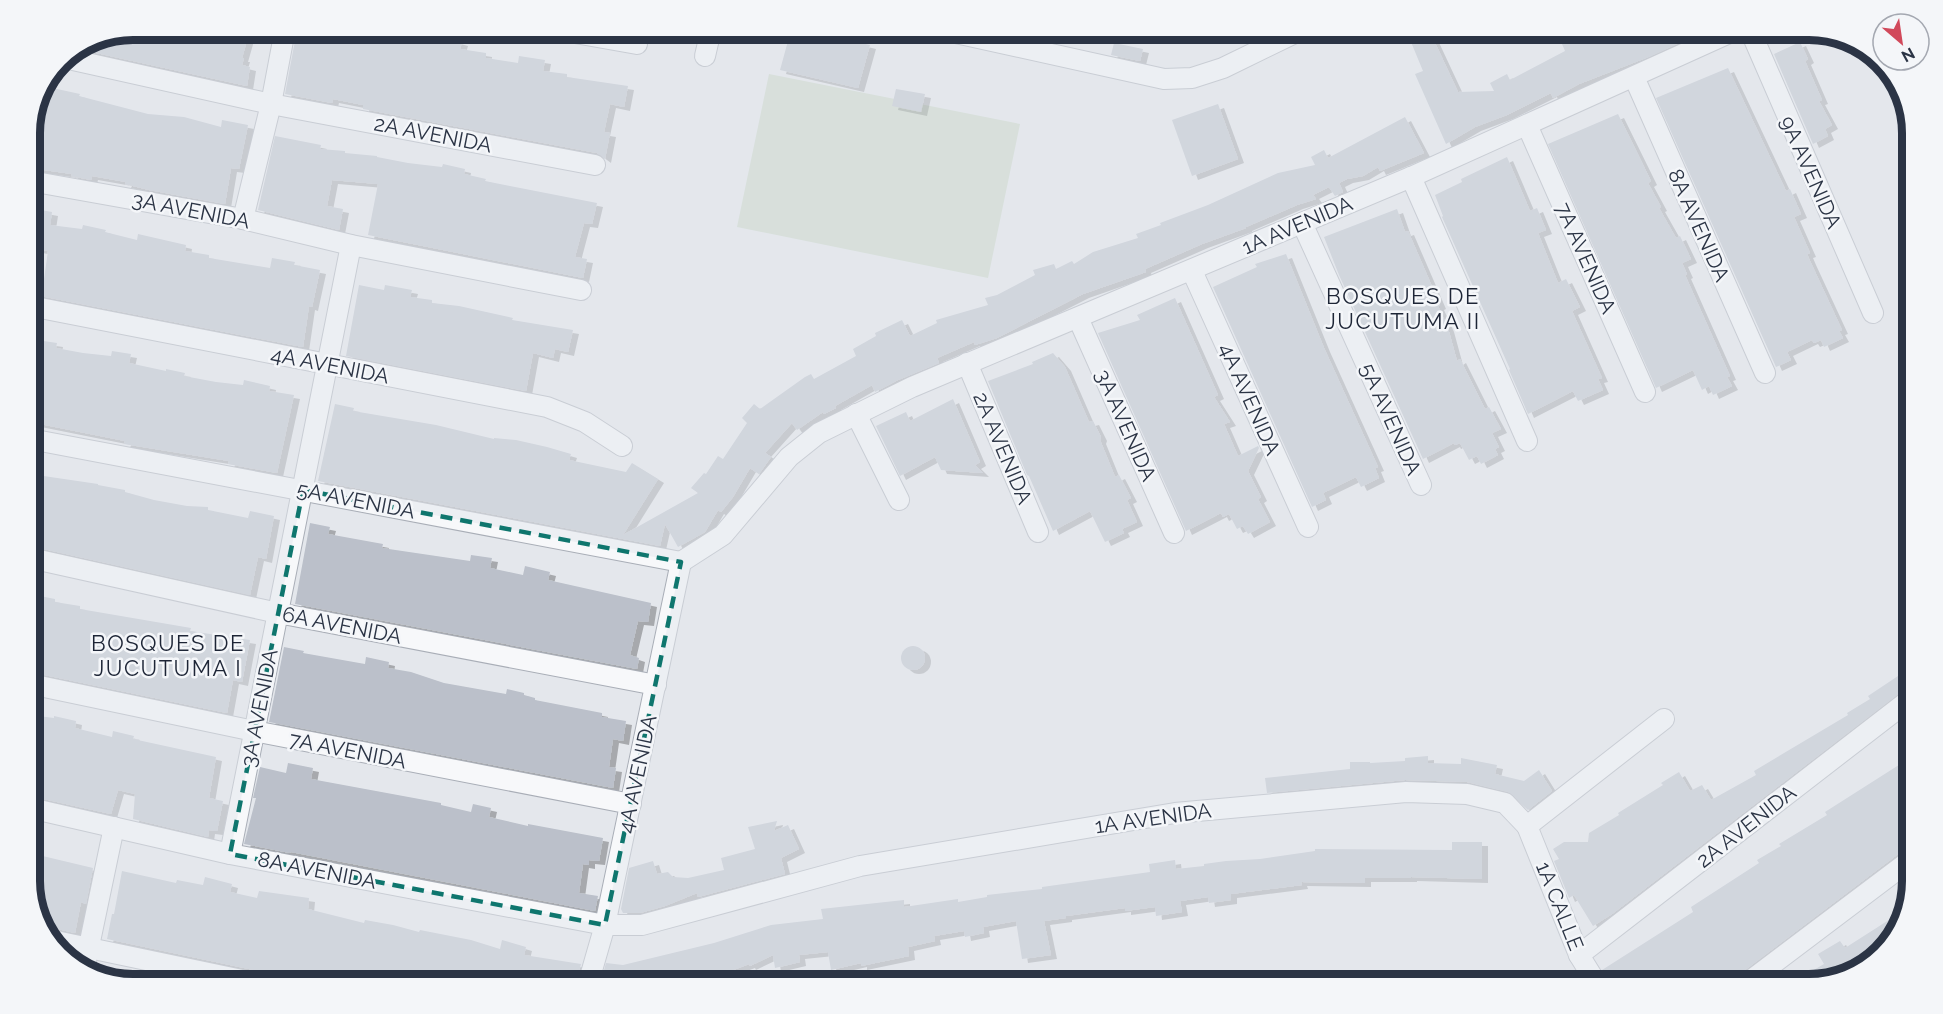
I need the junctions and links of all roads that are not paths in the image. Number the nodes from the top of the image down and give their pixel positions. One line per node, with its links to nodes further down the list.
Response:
1 (283, 40): 12 (street)
2 (620, 40): 8 (street)
3 (709, 40): 9 (street)
4 (987, 40): 5 (street)
5 (1280, 40)
6 (1714, 40): 11 (street, 1A AVENIDA)
7 (1753, 40): 23 (street, 9A AVENIDA)
8 (638, 44)
9 (705, 56)
10 (76, 61): 12 (street, 2A AVENIDA)
11 (1634, 77): 13 (street, 1A AVENIDA); 27 (street, 8A AVENIDA)
12 (271, 104): 14 (street, 2A AVENIDA); 17 (street)
13 (1527, 124): 15 (street, 1A AVENIDA); 28 (street, 7A AVENIDA)
14 (595, 165)
15 (1411, 177): 18 (street, 1A AVENIDA); 31 (street)
16 (41, 183): 17 (street, 3A AVENIDA)
17 (243, 219): 19 (street, 3A AVENIDA)
18 (1302, 223): 20 (street, 1A AVENIDA); 33 (street, 5A AVENIDA)
19 (351, 245): 21 (street, 3A AVENIDA); 26 (street, 3A AVENIDA)
20 (1192, 270): 24 (street, 1A AVENIDA); 36 (street, 4A AVENIDA)
21 (581, 290)
22 (41, 308): 26 (street, 4A AVENIDA)
23 (1873, 313)
24 (1078, 318): 25 (street, 1A AVENIDA); 38 (street, 3A AVENIDA)
25 (968, 363): 29 (street, 1A AVENIDA); 37 (street, 2A AVENIDA)
26 (327, 364): 32 (street, 4A AVENIDA); 34 (street, 3A AVENIDA)
27 (1765, 373)
28 (1646, 392)
29 (856, 414): 35 (street); 40 (street, 1A AVENIDA)
30 (41, 441): 34 (street, 5A AVENIDA)
31 (1527, 441)
32 (622, 446)
33 (1421, 485)
34 (303, 490): 40 (street, 5A AVENIDA); 41 (street, 3A AVENIDA)
35 (899, 500)
36 (1308, 527)
37 (1038, 532)
38 (1174, 533)
39 (41, 560): 41 (street, 6A AVENIDA)
40 (681, 562): 42 (street, 4A AVENIDA)
41 (278, 613): 42 (street, 6A AVENIDA); 46 (street, 3A AVENIDA)
42 (656, 685): 47 (street, 4A AVENIDA)
43 (41, 686): 46 (street, 7A AVENIDA)
44 (1902, 705): 56 (street, 2A AVENIDA)
45 (1664, 719): 49 (street)
46 (254, 731): 47 (street, 7A AVENIDA); 51 (street, 3A AVENIDA)
47 (631, 804): 53 (street, 4A AVENIDA)
48 (41, 810): 50 (street, 8A AVENIDA)
49 (1527, 825): 53 (street, 1A AVENIDA); 56 (street, 1A CALLE)
50 (114, 826): 51 (street, 8A AVENIDA); 55 (street)
51 (230, 854): 53 (street, 8A AVENIDA)
52 (1902, 866): 61 (street)
53 (605, 925): 59 (street, 4A AVENIDA)
54 (66, 944): 55 (street)
55 (88, 949): 57 (street); 58 (street)
56 (1579, 955): 60 (street, 1A CALLE)
57 (86, 960)
58 (212, 974)
59 (591, 974)
60 (1591, 974)
61 (1759, 974)

